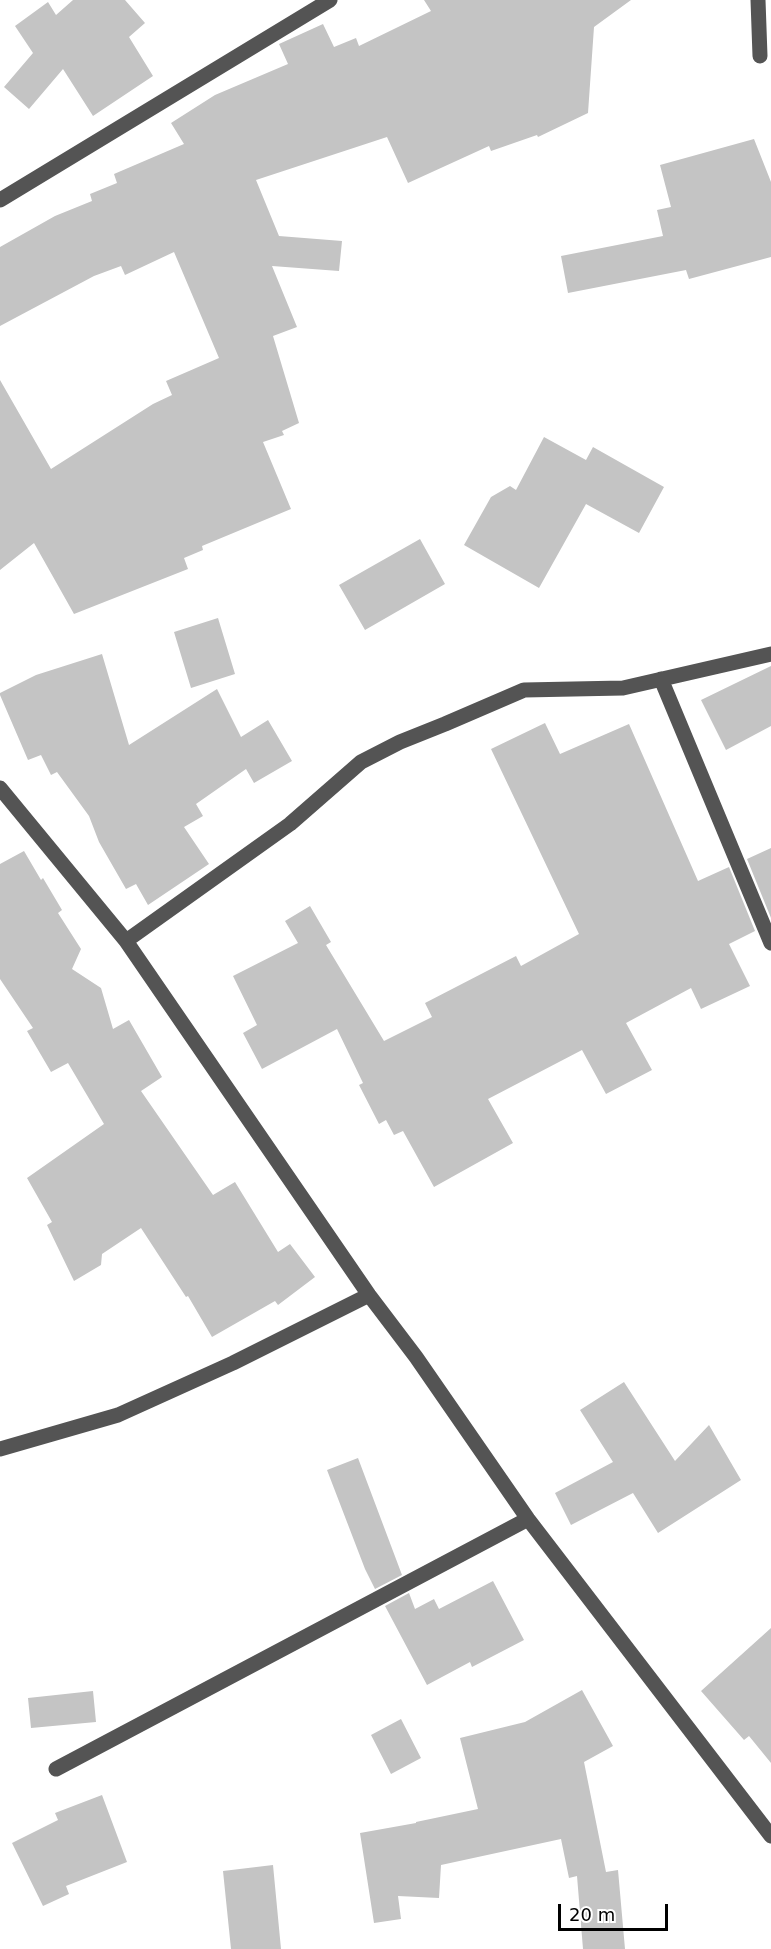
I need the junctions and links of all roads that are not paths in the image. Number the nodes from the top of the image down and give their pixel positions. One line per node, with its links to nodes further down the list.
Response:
1 (330, 0): 4 (street)
2 (758, 0): 3 (street)
3 (760, 56)
4 (0, 200)
5 (771, 654): 6 (street)
6 (661, 679): 8 (street); 9 (street)
7 (0, 788): 8 (street)
8 (126, 941): 10 (street)
9 (771, 943)
10 (369, 1295): 11 (street); 12 (street)
11 (0, 1449)
12 (528, 1519): 13 (street); 14 (street)
13 (56, 1768)
14 (771, 1836)

